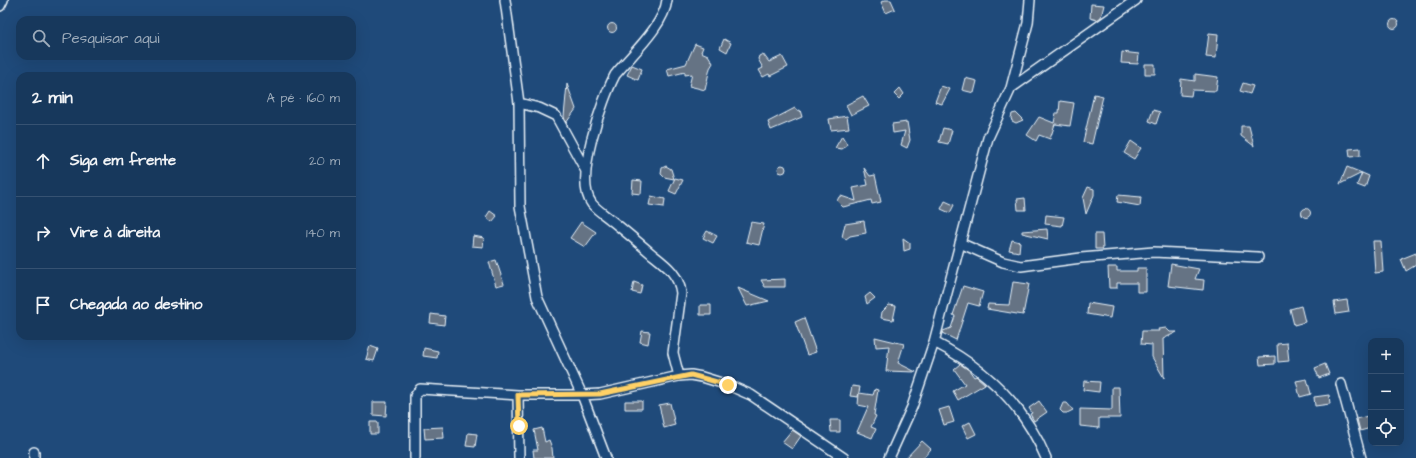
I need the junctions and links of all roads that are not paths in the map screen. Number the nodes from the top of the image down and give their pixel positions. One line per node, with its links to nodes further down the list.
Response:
1 (3, 0): 6 (street)
2 (505, 0): 8 (street)
3 (667, 0): 9 (street)
4 (1030, 0): 7 (street)
5 (1136, 0): 7 (street)
6 (0, 6)
7 (1011, 88): 10 (street)
8 (519, 103): 9 (street); 16 (street)
9 (586, 171): 13 (street)
10 (960, 243): 11 (street); 12 (street)
11 (1258, 257)
12 (934, 342): 21 (street); 22 (street)
13 (679, 376): 16 (street); 20 (street)
14 (1341, 384): 23 (street)
15 (518, 395): 16 (street); 17 (street); 18 (street)
16 (582, 395): 19 (street)
17 (415, 458)
18 (520, 458)
19 (606, 458)
20 (844, 458)
21 (889, 458)
22 (1046, 458)
23 (1361, 458)

